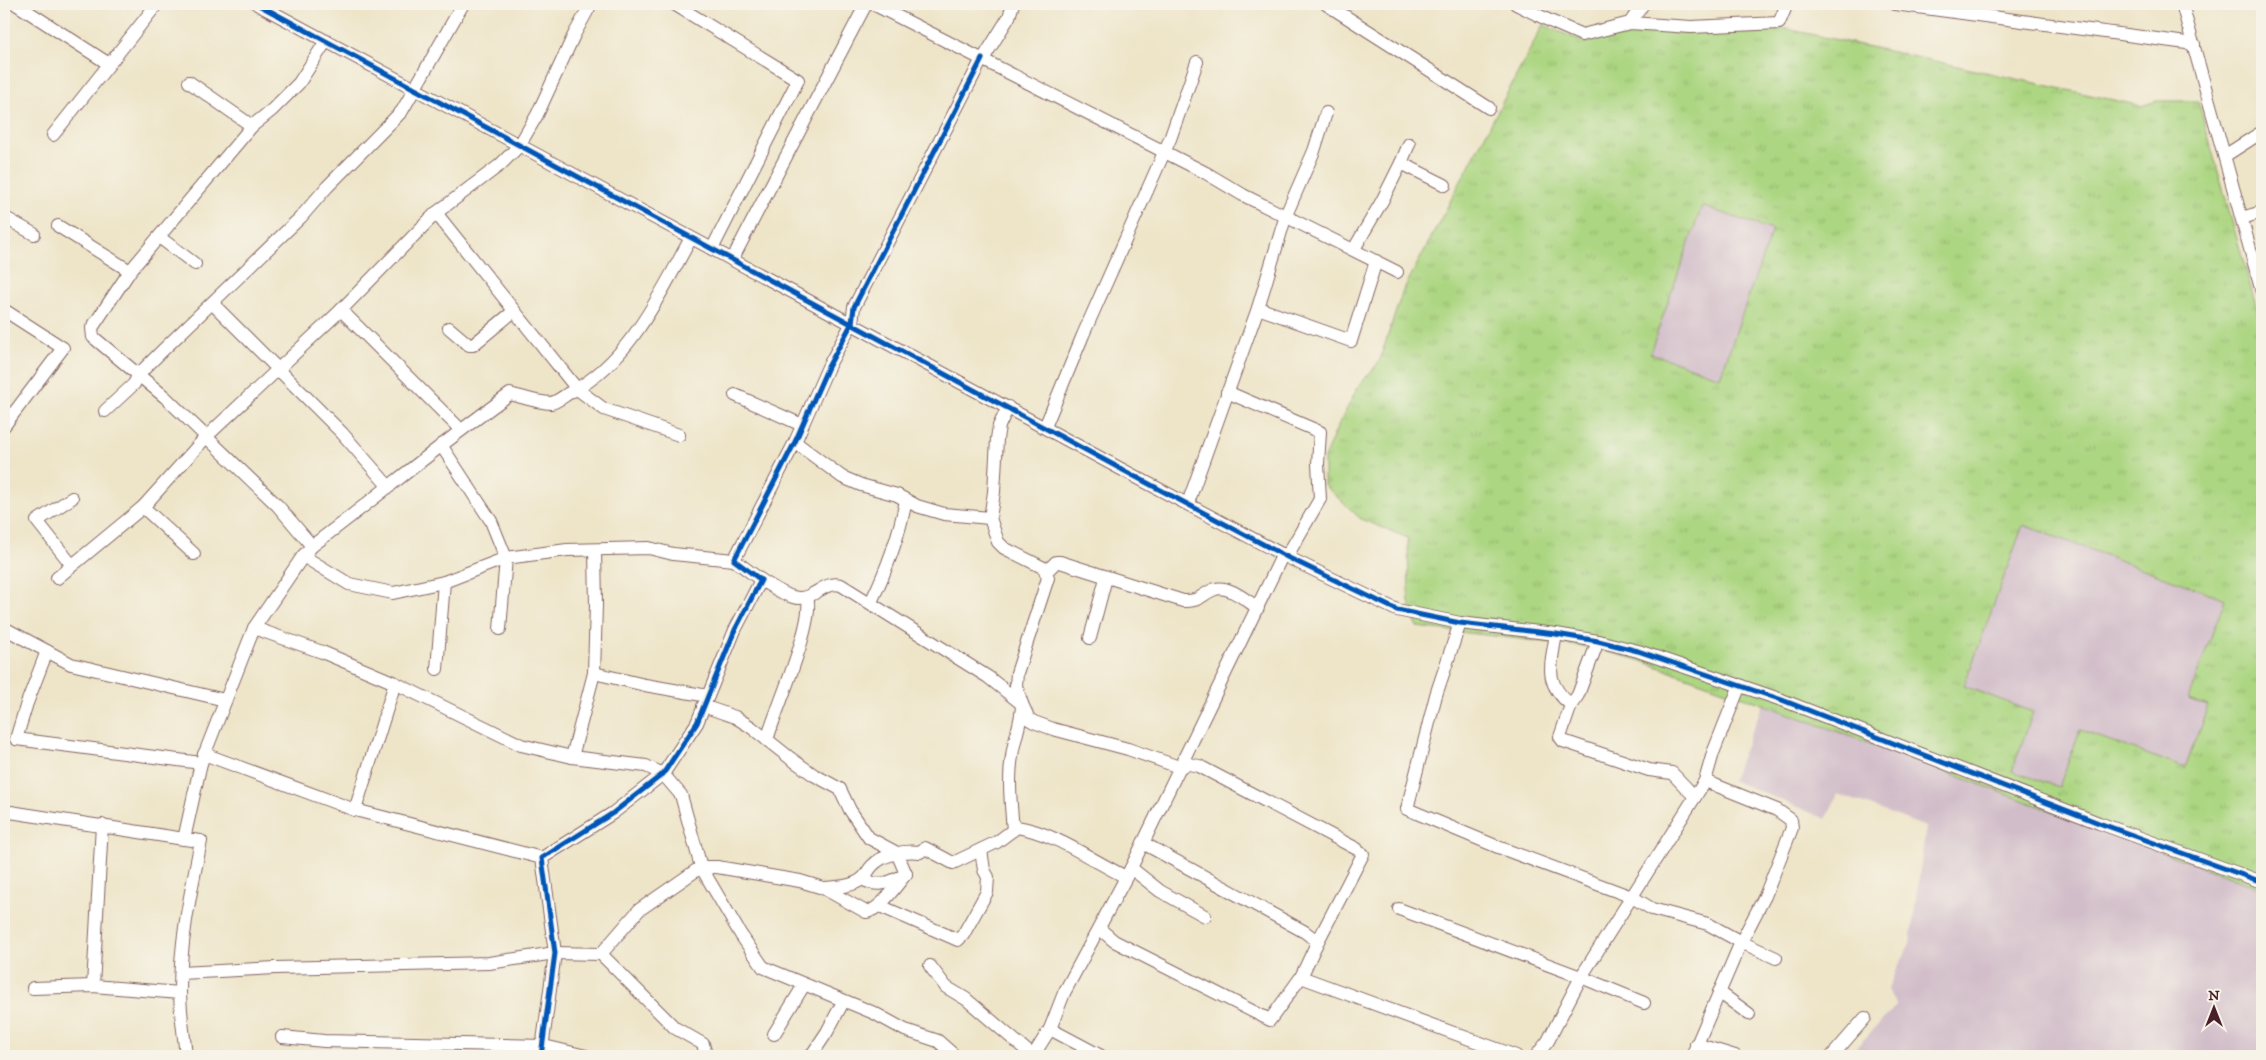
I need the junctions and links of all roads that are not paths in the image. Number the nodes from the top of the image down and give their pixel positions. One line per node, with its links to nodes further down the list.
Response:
1 (16, 4): 21 (street)
2 (157, 4): 21 (street)
3 (257, 4): 17 (street)
4 (464, 4): 23 (street)
5 (591, 4): 30 (street)
6 (674, 4): 44 (street)
7 (866, 4): 46 (street)
8 (874, 4): 19 (street)
9 (1013, 4): 19 (street)
10 (1326, 4): 24 (street)
11 (1516, 4): 16 (street)
12 (1643, 4): 16 (street)
13 (1787, 4): 16 (street)
14 (1895, 4): 18 (street)
15 (2182, 4): 18 (street)
16 (1630, 23)
17 (326, 41): 23 (street); 26 (street)
18 (2194, 44): 32 (street)
19 (983, 59): 31 (street); 57 (street)
20 (1197, 62): 31 (street)
21 (108, 64): 28 (street)
22 (189, 82): 26 (street)
23 (415, 88): 30 (street); 52 (street)
24 (1489, 108)
25 (1326, 112): 37 (street)
26 (252, 126): 42 (street)
27 (2262, 132): 32 (street)
28 (53, 135)
29 (1409, 144): 33 (street)
30 (519, 146): 36 (street); 43 (street)
31 (1164, 152): 37 (street); 68 (street)
32 (2226, 155): 39 (street)
33 (1401, 163): 34 (street); 45 (street)
34 (1446, 185)
35 (2262, 212): 39 (street)
36 (436, 213): 55 (street); 56 (street)
37 (1286, 215): 45 (street); 53 (street)
38 (4, 217): 41 (street)
39 (2242, 218): 51 (street)
40 (58, 226): 49 (street)
41 (34, 234)
42 (159, 237): 48 (street); 49 (street)
43 (691, 238): 44 (street); 61 (street)
44 (712, 249): 46 (street)
45 (1354, 249): 47 (street)
46 (732, 260): 57 (street)
47 (1376, 261): 50 (street); 53 (street)
48 (195, 264)
49 (130, 271): 60 (street)
50 (1397, 272)
51 (2262, 292)
52 (213, 304): 59 (street); 60 (street)
53 (1258, 308): 62 (street)
54 (4, 310): 67 (street)
55 (341, 310): 59 (street); 69 (street)
56 (514, 311): 58 (street); 61 (street)
57 (852, 323): 64 (street); 66 (street)
58 (450, 328)
59 (279, 371): 71 (street); 74 (street)
60 (139, 374): 65 (street); 71 (street)
61 (577, 389): 69 (street); 70 (street)
62 (1227, 392): 77 (street); 83 (street)
63 (734, 395): 66 (street)
64 (1008, 407): 68 (street); 79 (street)
65 (105, 411)
66 (802, 425): 72 (street)
67 (4, 426)
68 (1045, 427): 77 (street)
69 (461, 430): 73 (street)
70 (680, 435)
71 (206, 437): 78 (street); 80 (street)
72 (795, 442): 76 (street); 86 (street)
73 (440, 445): 74 (street); 85 (street)
74 (389, 487): 80 (street)
75 (72, 498): 87 (street)
76 (906, 500): 79 (street); 94 (street)
77 (1188, 504): 83 (street)
78 (143, 507): 82 (street); 87 (street)
79 (990, 518): 88 (street)
80 (312, 546): 84 (street)
81 (595, 550): 85 (street); 86 (street); 105 (street)
82 (194, 554)
83 (1285, 555): 95 (street); 96 (street)
84 (302, 556): 92 (street); 98 (street)
85 (506, 558): 92 (street); 99 (street)
86 (734, 560): 91 (street)
87 (71, 564): 89 (street)
88 (1046, 572): 90 (street); 110 (street)
89 (57, 578)
90 (1106, 578): 95 (street); 101 (street)
91 (761, 580): 93 (street); 109 (street)
92 (444, 582): 104 (street)
93 (807, 597): 94 (street); 112 (street)
94 (871, 602): 110 (street)
95 (1258, 608): 115 (street)
96 (1460, 623): 100 (street); 134 (street)
97 (4, 628): 103 (street)
98 (254, 628): 106 (street); 108 (street)
99 (500, 629)
100 (1556, 634): 102 (street); 111 (street)
101 (1090, 638)
102 (1598, 641): 107 (street); 111 (street)
103 (48, 651): 108 (street); 114 (street)
104 (437, 669)
105 (594, 673): 109 (street); 113 (street)
106 (395, 683): 113 (street); 119 (street)
107 (1740, 686): 117 (street); 132 (street)
108 (226, 700): 114 (street)
109 (706, 701): 112 (street); 116 (street)
110 (1022, 704): 115 (street); 122 (street)
111 (1571, 704): 118 (street)
112 (767, 740): 126 (street)
113 (572, 757): 116 (street)
114 (203, 758): 119 (street); 123 (street)
115 (1179, 767): 124 (street); 140 (street)
116 (663, 774): 127 (street); 128 (street)
117 (1705, 781): 118 (street); 139 (street)
118 (1695, 797): 134 (street)
119 (355, 810): 127 (street)
120 (4, 811): 121 (street)
121 (102, 825): 123 (street); 149 (street)
122 (1013, 830): 125 (street); 129 (street)
123 (184, 838): 145 (street)
124 (1143, 843): 129 (street); 140 (street)
125 (981, 850): 126 (street); 135 (street)
126 (897, 853): 130 (street); 131 (street)
127 (542, 858): 141 (street)
128 (701, 867): 133 (street); 142 (street); 148 (street)
129 (1128, 873): 137 (street); 138 (street)
130 (906, 874): 131 (street); 135 (street)
131 (862, 879): 133 (street)
132 (2262, 882)
133 (823, 888): 135 (street)
134 (1632, 897): 139 (street); 147 (street)
135 (880, 906)
136 (1399, 909): 147 (street)
137 (1205, 916)
138 (1100, 929): 146 (street); 157 (street)
139 (1741, 942): 143 (street); 152 (street)
140 (1316, 945): 146 (street)
141 (555, 953): 142 (street); 145 (street); 161 (street)
142 (601, 954): 164 (street)
143 (1776, 958)
144 (930, 966): 157 (street)
145 (181, 973): 151 (street)
146 (1301, 977): 168 (street)
147 (1581, 977): 154 (street); 169 (street)
148 (804, 985): 153 (street); 158 (street)
149 (92, 986): 150 (street); 151 (street)
150 (33, 988)
151 (180, 992): 162 (street)
152 (1719, 992): 155 (street); 160 (street)
153 (843, 1002): 165 (street); 166 (street)
154 (1644, 1003)
155 (1749, 1014)
156 (1865, 1018): 171 (street)
157 (1050, 1029): 167 (street)
158 (774, 1034)
159 (282, 1037): 161 (street)
160 (1694, 1050): 170 (street)
161 (543, 1051): 163 (street)
162 (186, 1056)
163 (586, 1056)
164 (703, 1056)
165 (811, 1056)
166 (955, 1056)
167 (1101, 1056)
168 (1516, 1056)
169 (1536, 1056)
170 (1735, 1056)
171 (1832, 1056)

